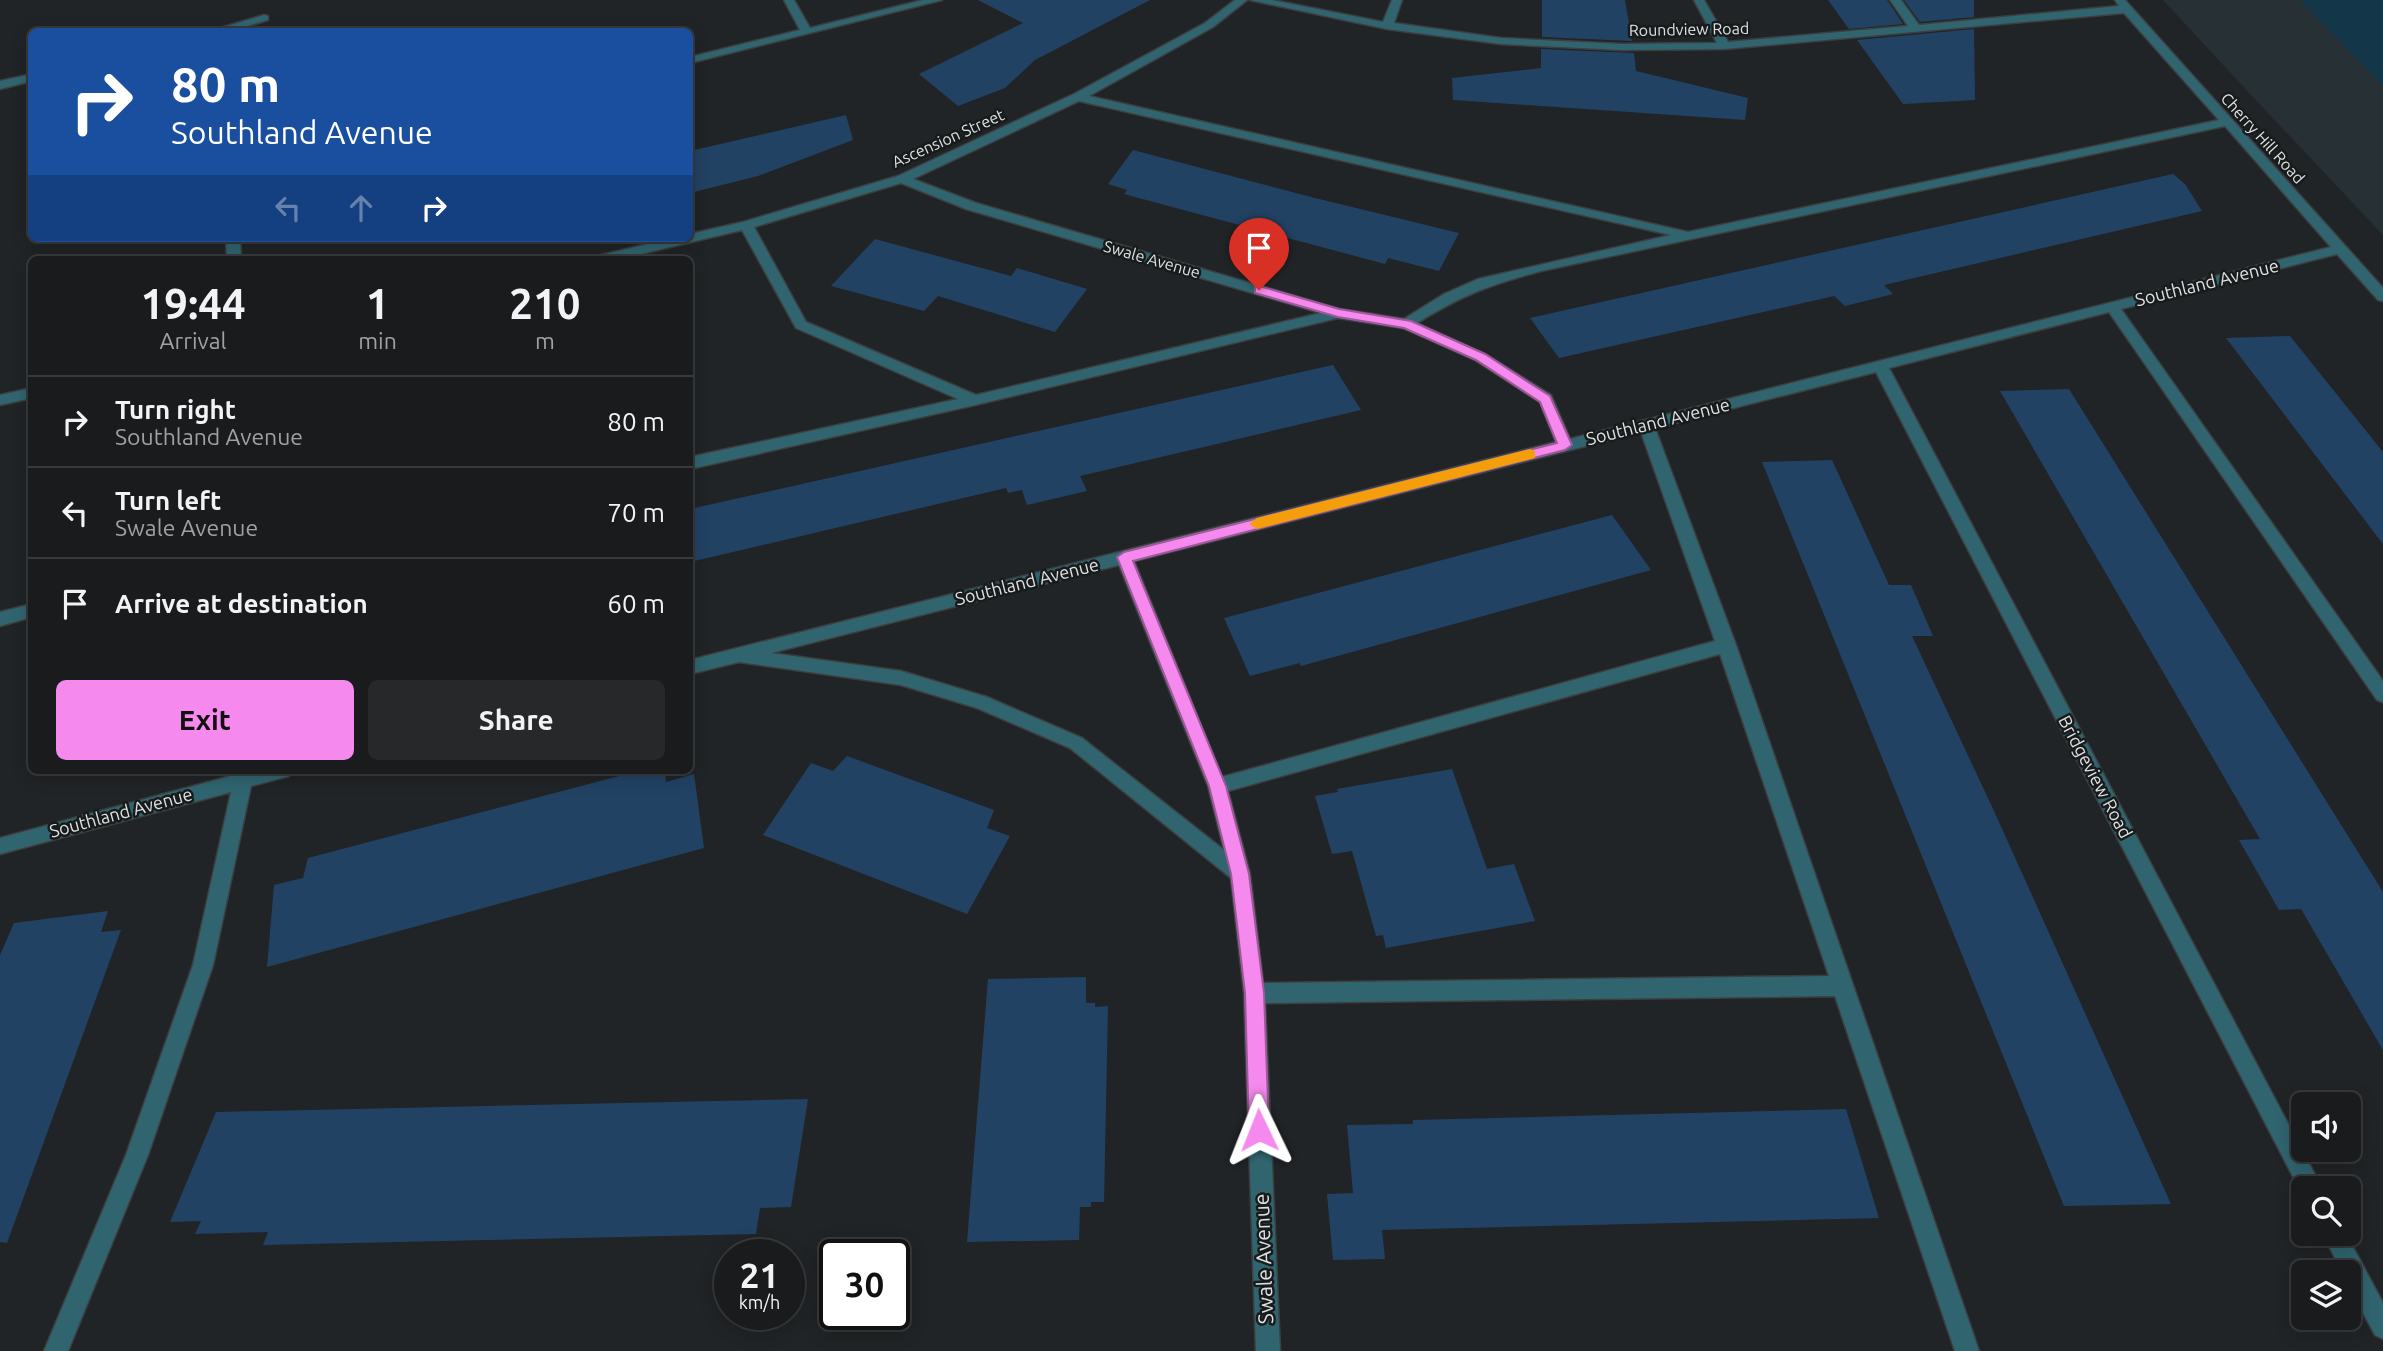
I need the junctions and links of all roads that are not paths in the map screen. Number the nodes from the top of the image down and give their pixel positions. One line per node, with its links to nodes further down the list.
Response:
1 (789, 0): 13 (street)
2 (936, 0): 13 (street)
3 (1242, 0): 18 (street, Ascension Street)
4 (1255, 0): 10 (street, Roundview Road)
5 (1397, 0): 10 (street)
6 (1699, 0): 14 (street)
7 (1895, 0): 12 (street)
8 (2123, 4): 12 (street, Roundview Road); 19 (street, Cherry Hill Road)
9 (264, 18): 11 (street)
10 (1387, 26): 14 (street, Roundview Road)
11 (227, 28)
12 (1917, 30): 14 (street, Roundview Road)
13 (806, 31): 15 (street)
14 (1724, 46)
15 (693, 59)
16 (28, 78): 17 (street)
17 (0, 85)
18 (1079, 97): 20 (street, Ascension Street); 22 (street)
19 (2227, 122): 22 (street); 25 (street, Cherry Hill Road)
20 (902, 179): 21 (street, Ascension Street); 29 (street, Swale Avenue)
21 (746, 225): 23 (street, Ascension Street); 34 (street)
22 (1688, 235): 30 (street)
23 (693, 238)
24 (674, 242): 26 (street, Ascension Street)
25 (2341, 249): 27 (street, Cherry Hill Road); 28 (street, Southland Avenue)
26 (615, 256)
27 (2383, 297)
28 (2112, 307): 31 (street, Southland Avenue); 44 (street)
29 (1338, 313): 30 (street, Swale Avenue); 34 (street)
30 (1406, 324): 36 (street, Swale Avenue)
31 (1880, 366): 35 (street, Southland Avenue); 52 (street, Bridgeview Road)
32 (28, 394): 33 (street)
33 (0, 400)
34 (975, 400): 37 (street)
35 (1646, 425): 36 (street, Southland Avenue); 41 (street)
36 (1565, 445): 38 (street, Southland Avenue)
37 (693, 462)
38 (1124, 557): 42 (street, Southland Avenue); 47 (street, Swale Avenue)
39 (28, 611): 40 (street)
40 (0, 619)
41 (1727, 645): 47 (street); 50 (street)
42 (735, 656): 43 (street, Southland Avenue); 49 (street)
43 (693, 666)
44 (2383, 695)
45 (266, 774): 46 (street, Southland Avenue)
46 (243, 780): 48 (street, Southland Avenue); 55 (street)
47 (1217, 786): 49 (street, Swale Avenue)
48 (0, 846)
49 (1240, 874): 51 (street, Swale Avenue)
50 (1840, 986): 51 (street); 57 (street)
51 (1254, 993): 56 (street, Swale Avenue)
52 (2305, 1176)
53 (2340, 1246): 54 (street)
54 (2383, 1326)
55 (56, 1351)
56 (1268, 1351)
57 (1967, 1351)

